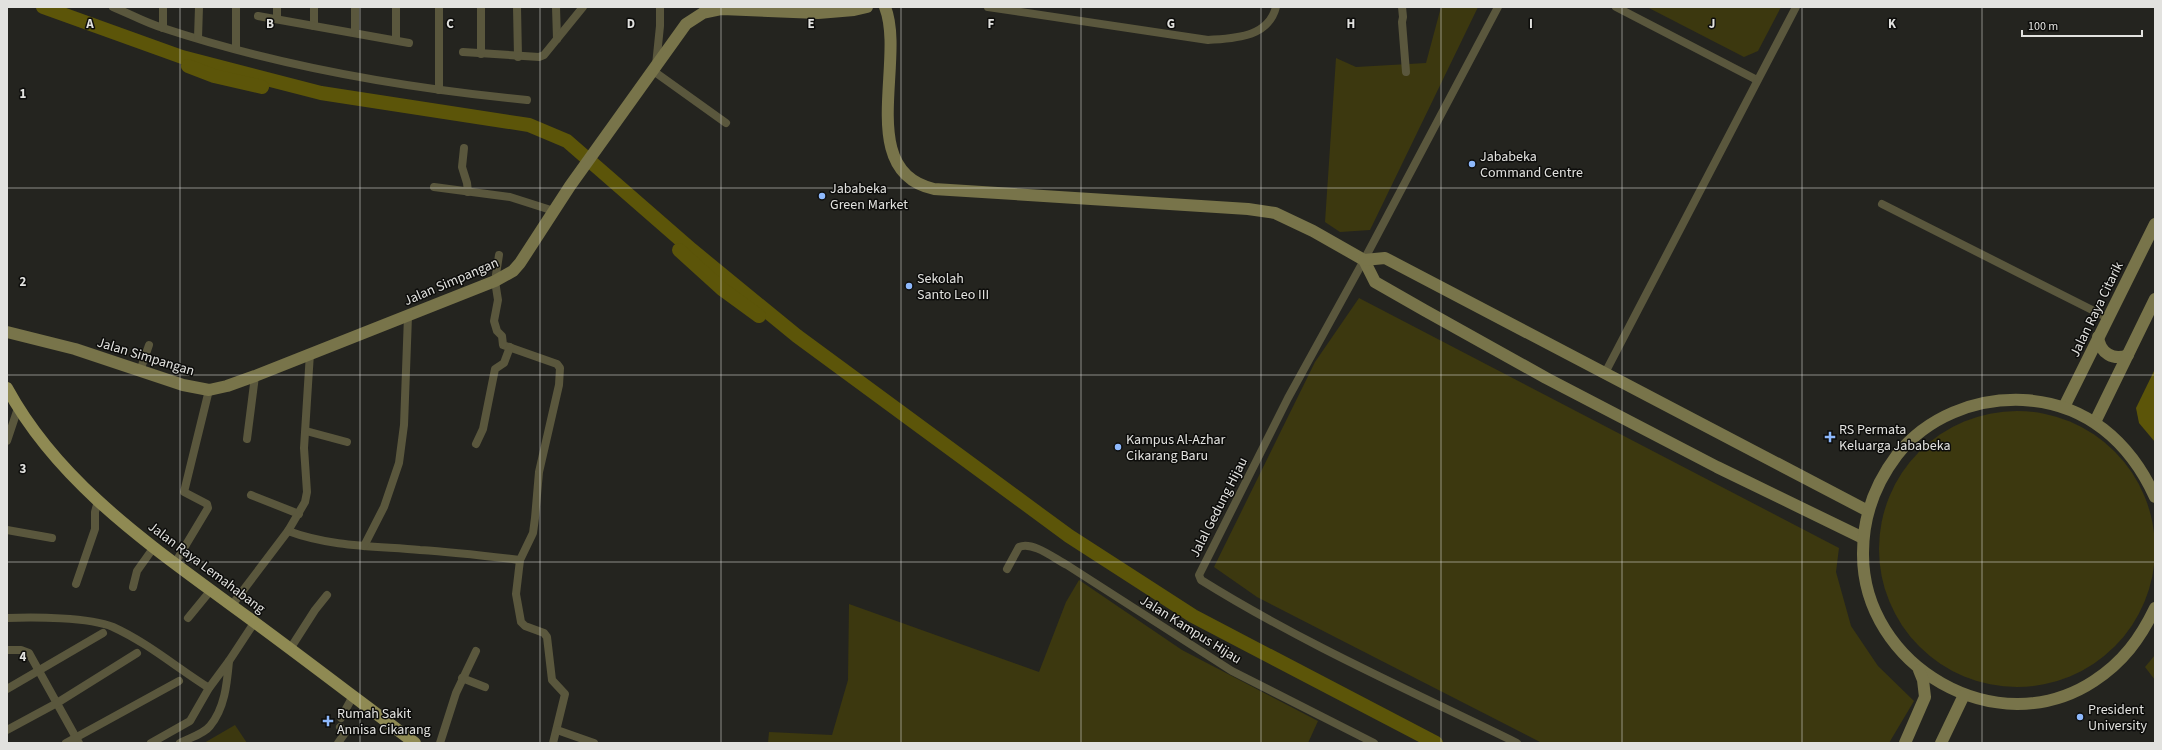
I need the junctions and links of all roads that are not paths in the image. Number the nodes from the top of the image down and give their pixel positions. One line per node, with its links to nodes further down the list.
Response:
1 (113, 7): 26 (street)
2 (163, 7): 26 (street)
3 (199, 7): 28 (street)
4 (236, 7): 32 (street)
5 (277, 7): 24 (street)
6 (314, 7): 25 (street)
7 (355, 7): 27 (street)
8 (396, 7): 30 (street)
9 (439, 7): 39 (street)
10 (481, 7): 34 (street)
11 (517, 7): 35 (street)
12 (556, 7): 29 (street)
13 (583, 7): 29 (street)
14 (660, 7): 36 (street)
15 (867, 7): 36 (street, Jalan Simpangan)
16 (885, 7): 49 (street)
17 (988, 7): 18 (street)
18 (1276, 7)
19 (1402, 7): 37 (street)
20 (1498, 7): 49 (street)
21 (1616, 7): 38 (street)
22 (1796, 7): 38 (street)
23 (258, 16): 24 (street)
24 (277, 19): 25 (street)
25 (314, 26): 27 (street)
26 (162, 28): 28 (street)
27 (355, 33): 30 (street)
28 (198, 38): 32 (street)
29 (557, 39): 35 (street)
30 (396, 40): 31 (street)
31 (410, 43)
32 (236, 49): 39 (street)
33 (463, 52): 34 (street)
34 (481, 54): 35 (street)
35 (518, 57)
36 (654, 68): 41 (street); 46 (street, Jalan Simpangan)
37 (1406, 72)
38 (1757, 80): 61 (street)
39 (439, 90): 40 (street)
40 (527, 100)
41 (726, 123)
42 (464, 148): 44 (street)
43 (434, 187): 44 (street)
44 (468, 192): 46 (street)
45 (1882, 204): 53 (street)
46 (554, 211): 50 (street, Jalan Simpangan)
47 (2155, 224): 53 (street, Jalan Raya Citarik)
48 (499, 255): 50 (street)
49 (1364, 260): 61 (street); 81 (street); 126 (street, Jalal Gedung Hijau)
50 (495, 282): 52 (street, Jalan Simpangan); 57 (street)
51 (2155, 299): 59 (street)
52 (408, 316): 58 (street, Jalan Simpangan); 82 (street)
53 (2108, 318): 55 (street, Jalan Raya Citarik)
54 (7, 332): 60 (street, Jalan Simpangan)
55 (2098, 337): 59 (street); 65 (street, Jalan Raya Citarik)
56 (148, 345): 60 (street)
57 (510, 347): 72 (street); 84 (street)
58 (310, 353): 62 (street, Jalan Simpangan); 68 (street)
59 (2128, 355): 67 (street)
60 (140, 371): 64 (street, Jalan Simpangan)
61 (1605, 373): 76 (street)
62 (255, 376): 64 (street, Jalan Simpangan); 69 (street)
63 (7, 388): 66 (main road, Jalan Raya Lemahabang)
64 (209, 390): 85 (street)
65 (2064, 407): 67 (street); 76 (street)
66 (18, 408): 70 (street); 75 (main road, Jalan Raya Lemahabang)
67 (2095, 422): 74 (street)
68 (306, 431): 71 (street); 77 (street)
69 (247, 439)
70 (7, 441)
71 (347, 442)
72 (476, 444)
73 (251, 495): 77 (street)
74 (2155, 496)
75 (98, 501): 83 (main road, Jalan Raya Lemahabang); 87 (street)
76 (1868, 511): 81 (street)
77 (299, 514): 79 (street)
78 (7, 530): 80 (street)
79 (288, 531): 82 (street); 91 (street)
80 (52, 538)
81 (1863, 538): 102 (street)
82 (364, 546): 84 (street)
83 (154, 547): 85 (main road, Jalan Raya Lemahabang); 88 (street)
84 (520, 560): 115 (street)
85 (175, 563): 89 (main road, Jalan Raya Lemahabang)
86 (1007, 569): 125 (street, Jalan Kampus Hijau)
87 (76, 584)
88 (133, 587)
89 (211, 590): 91 (main road, Jalan Raya Lemahabang); 94 (street)
90 (327, 595): 97 (street)
91 (232, 606): 95 (main road, Jalan Raya Lemahabang)
92 (2155, 608): 109 (street)
93 (7, 618): 107 (street)
94 (188, 618)
95 (254, 623): 97 (main road, Jalan Raya Lemahabang); 101 (street)
96 (102, 633): 103 (street)
97 (290, 649): 110 (main road, Jalan Raya Lemahabang)
98 (7, 650): 103 (street)
99 (476, 651): 104 (street)
100 (137, 654): 111 (street)
101 (229, 661): 107 (street); 119 (street)
102 (1919, 670): 109 (street); 127 (street)
103 (39, 671): 108 (street); 111 (street)
104 (462, 678): 106 (street); 122 (street)
105 (179, 681): 116 (street)
106 (485, 687)
107 (209, 688): 118 (street)
108 (7, 689)
109 (1964, 695): 128 (street)
110 (353, 696): 112 (street); 121 (main road, Jalan Raya Lemahabang)
111 (57, 703): 114 (street); 116 (street)
112 (341, 718)
113 (340, 727): 120 (street)
114 (7, 730)
115 (557, 730): 123 (street); 124 (street)
116 (77, 740): 117 (street)
117 (66, 743)
118 (151, 743)
119 (180, 743)
120 (338, 743)
121 (415, 743)
122 (440, 743)
123 (553, 743)
124 (594, 743)
125 (1374, 743)
126 (1517, 743)
127 (1905, 743)
128 (1941, 743)

